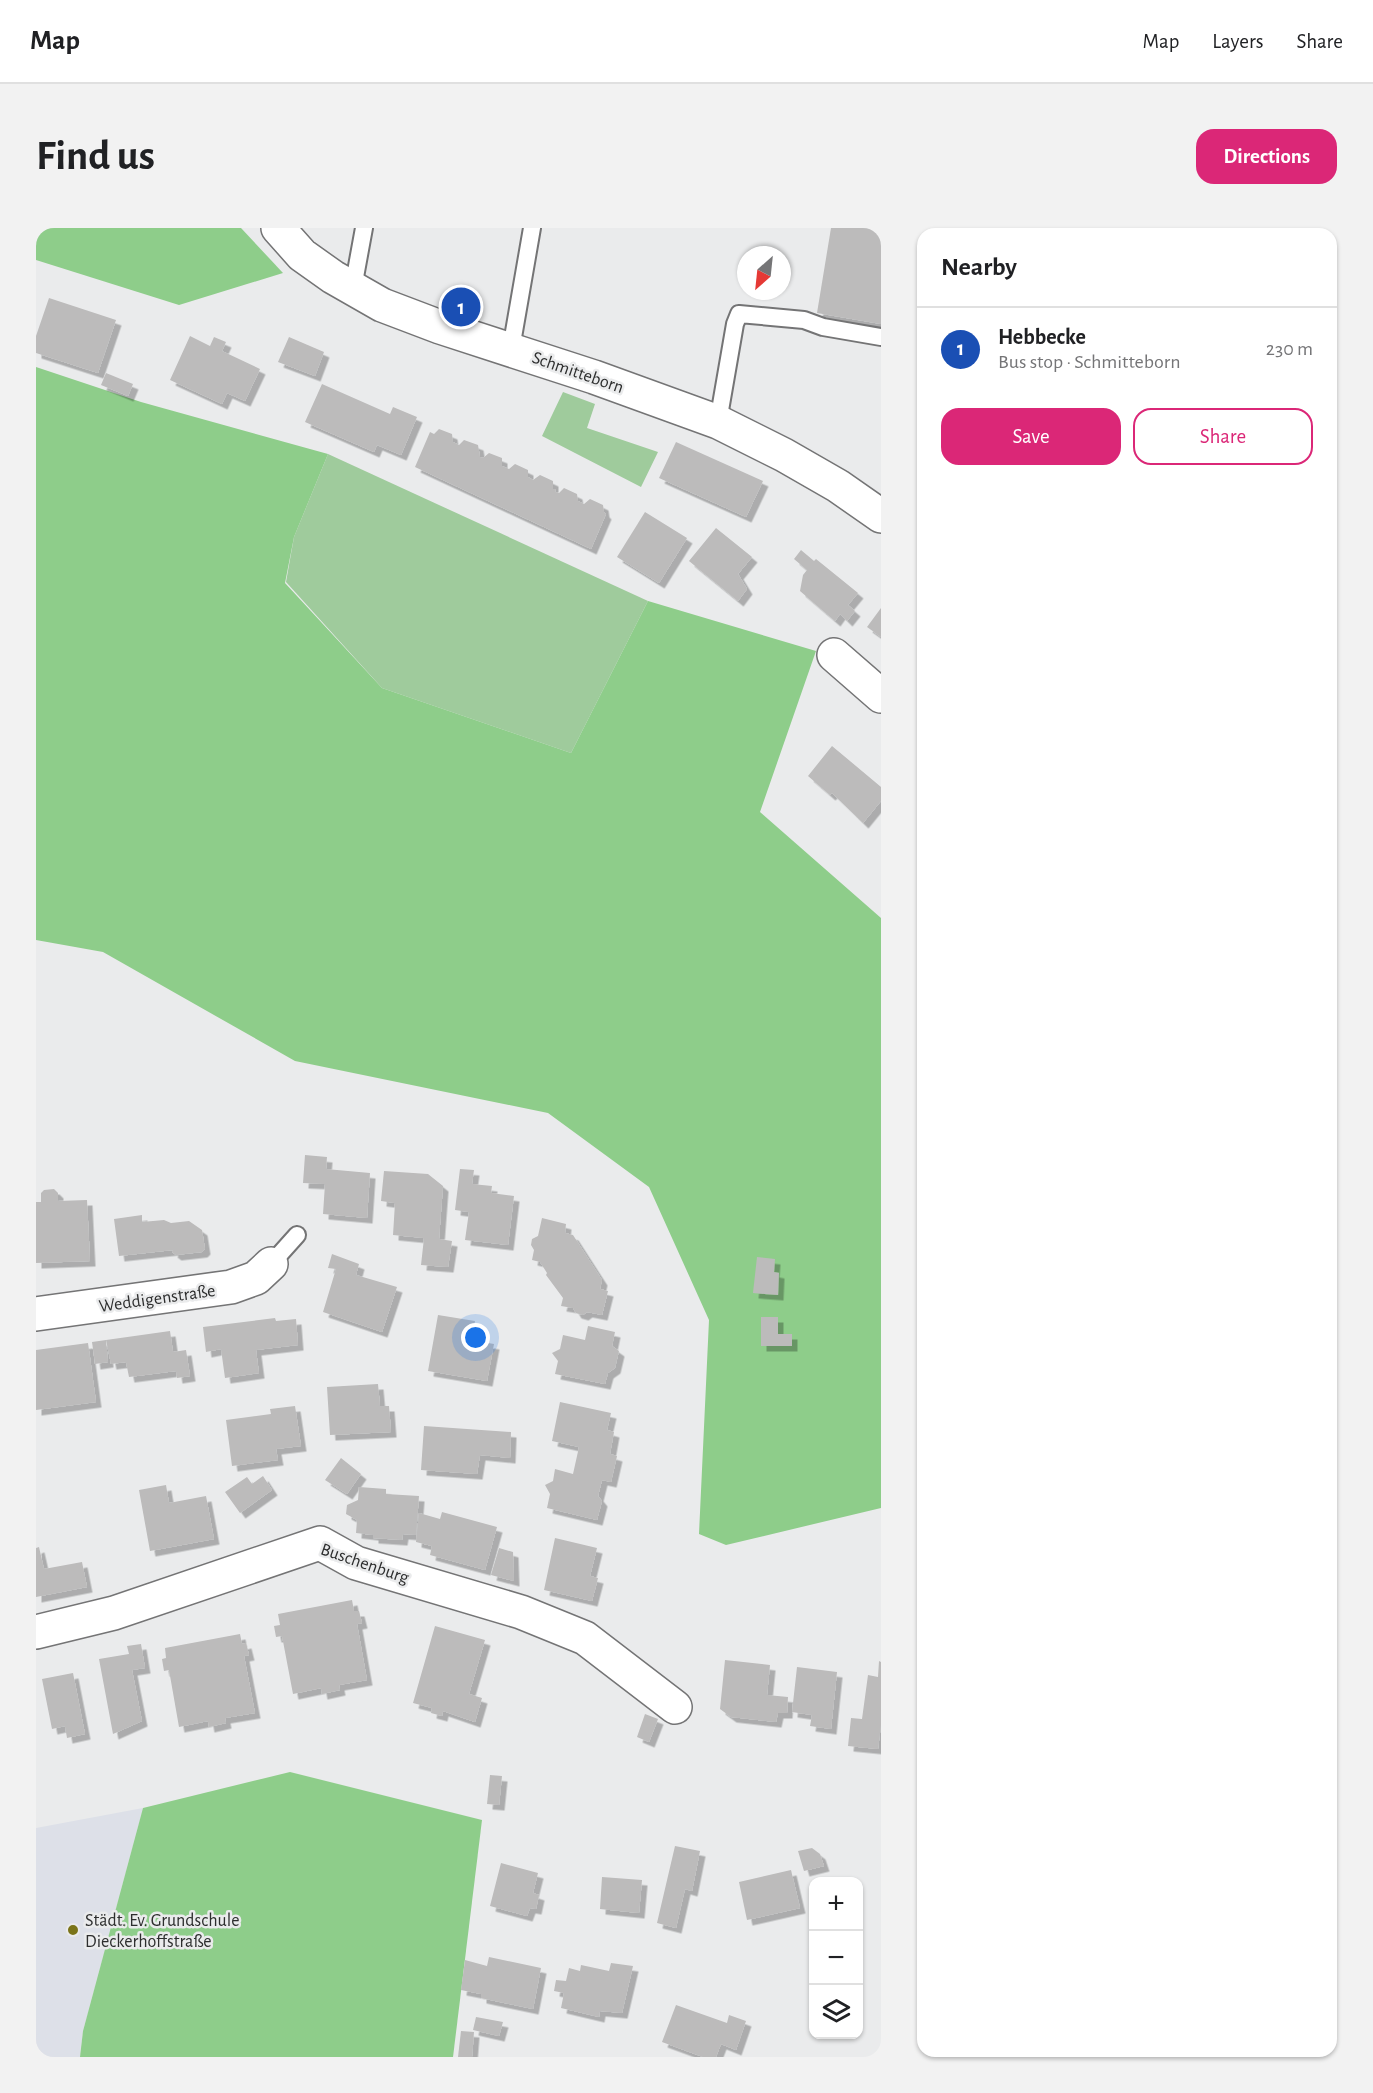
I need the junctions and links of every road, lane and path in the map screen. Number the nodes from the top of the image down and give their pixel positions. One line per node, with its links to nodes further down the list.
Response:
1 (278, 228): 4 (street, Schmitteborn)
2 (364, 228): 4 (lane)
3 (532, 228): 6 (lane)
4 (353, 288): 6 (street, Schmitteborn)
5 (881, 337): 7 (lane)
6 (511, 349): 7 (street, Schmitteborn)
7 (718, 422): 8 (street, Schmitteborn)
8 (881, 516)
9 (834, 655): 10 (street)
10 (881, 696)
11 (297, 1235): 12 (lane)
12 (271, 1264): 13 (street, Weddigenstraße)
13 (36, 1314)
14 (36, 1632): 15 (street, Buschenburg)
15 (675, 1707)

